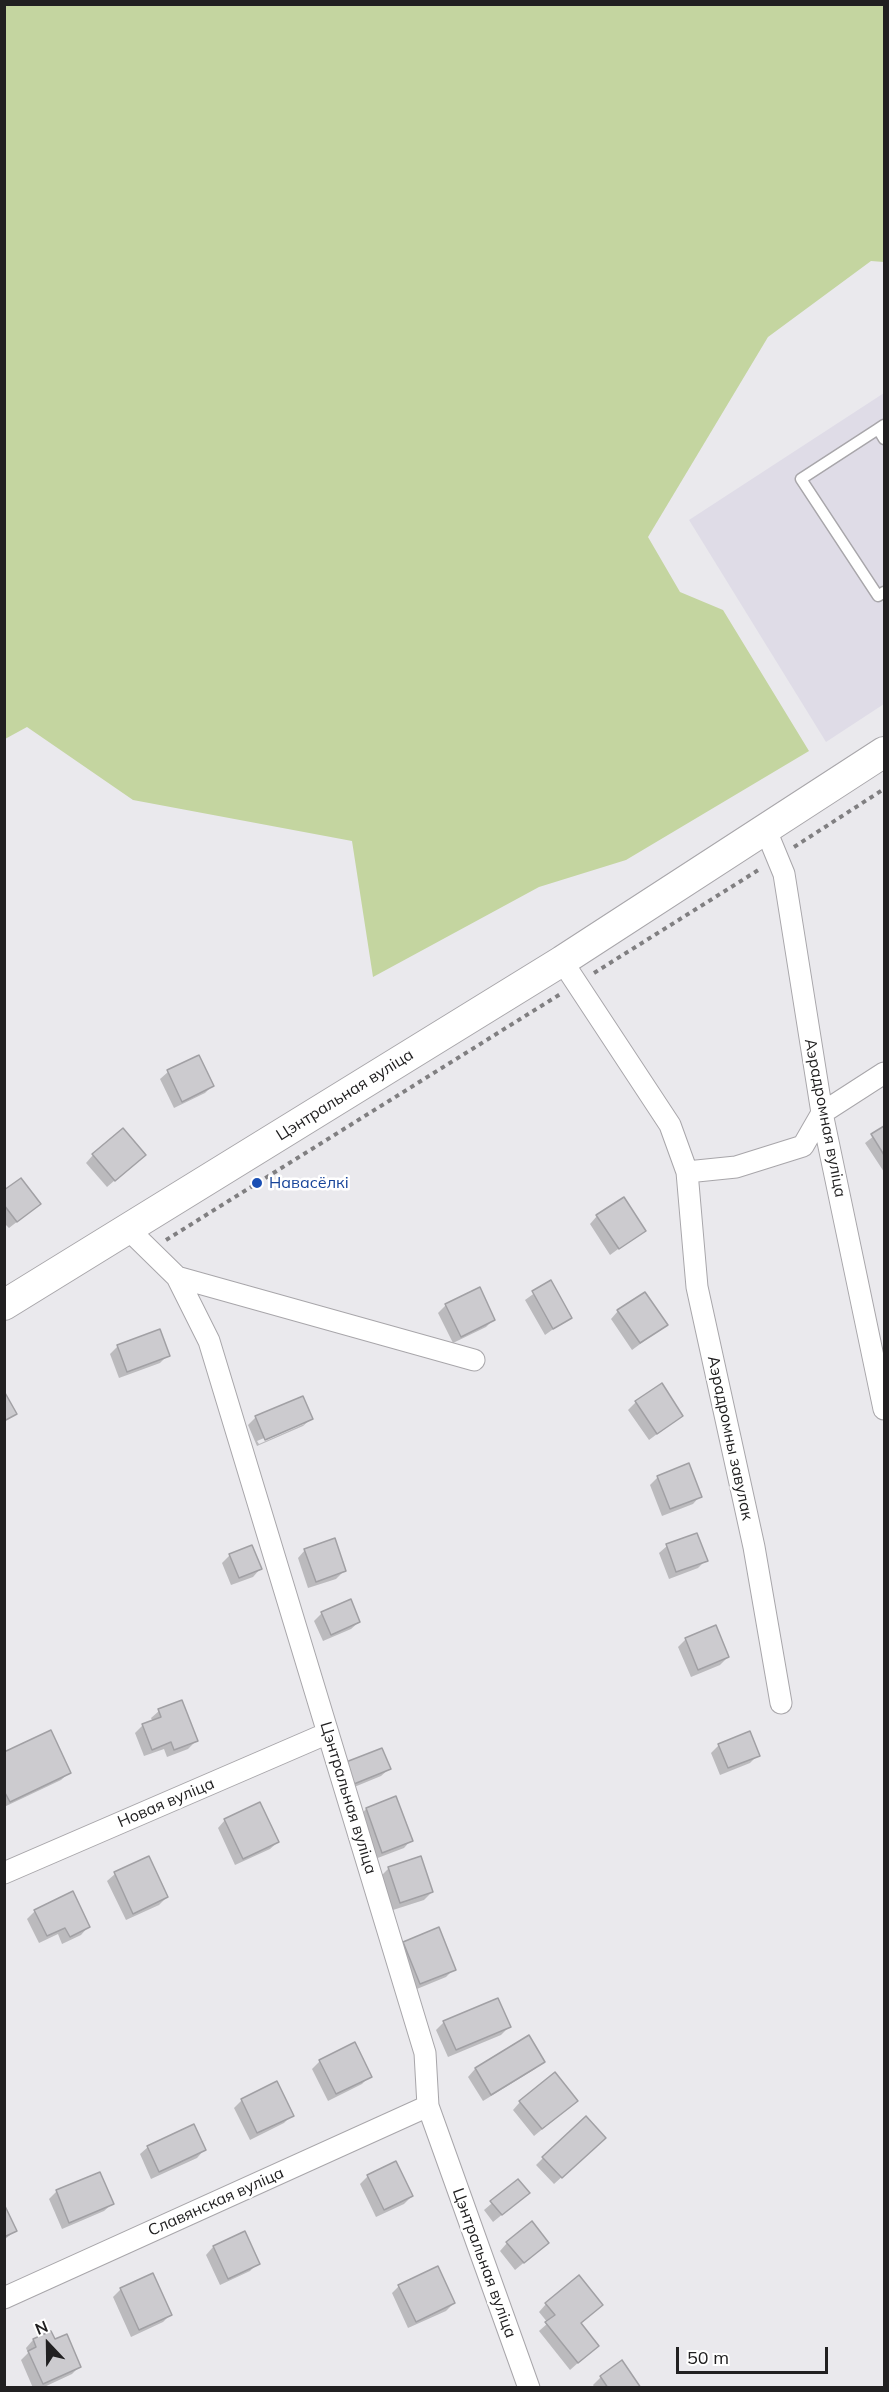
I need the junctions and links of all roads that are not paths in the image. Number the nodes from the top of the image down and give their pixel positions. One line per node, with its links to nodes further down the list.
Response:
1 (881, 427): 2 (lane); 3 (lane)
2 (885, 439)
3 (885, 592)
4 (885, 752): 5 (main road, Цэнтральная вуліца)
5 (765, 828): 6 (main road, Цэнтральная вуліца); 8 (street, Аэрадромная вуліца)
6 (570, 972): 9 (street, Аэрадромны завулак); 10 (main road, Цэнтральная вуліца)
7 (885, 1073): 8 (street)
8 (822, 1113): 9 (street); 14 (street, Аэрадромная вуліца)
9 (687, 1172): 15 (street, Аэрадромны завулак)
10 (128, 1229): 11 (street, Цэнтральная вуліца); 12 (main road, Цэнтральная вуліца)
11 (177, 1277): 13 (street); 16 (street, Цэнтральная вуліца)
12 (4, 1305)
13 (474, 1360)
14 (885, 1408)
15 (781, 1703)
16 (328, 1733): 17 (street, Новая вуліца); 18 (street, Цэнтральная вуліца)
17 (4, 1873)
18 (428, 2106): 19 (street, Славянская вуліца); 20 (street, Цэнтральная вуліца)
19 (4, 2298)
20 (529, 2388)

